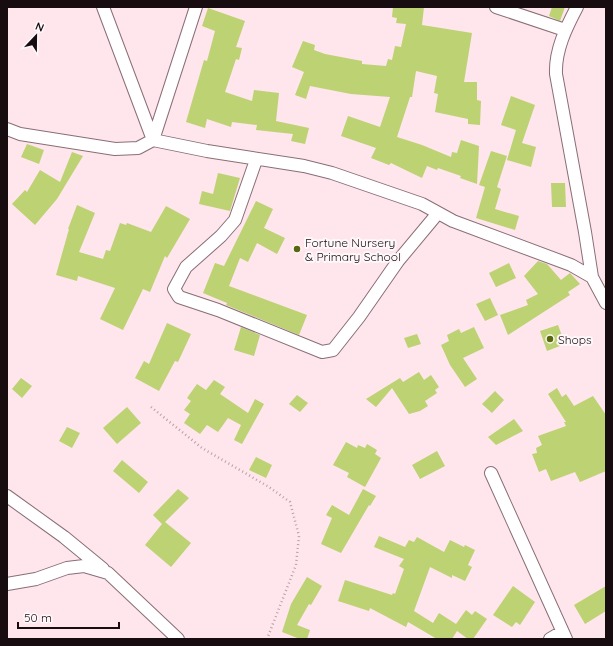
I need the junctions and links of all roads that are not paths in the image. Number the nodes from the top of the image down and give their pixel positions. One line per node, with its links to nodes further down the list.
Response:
1 (103, 7): 7 (street)
2 (196, 7): 7 (street)
3 (496, 7): 5 (street)
4 (577, 7): 5 (street)
5 (565, 30): 10 (street)
6 (7, 129): 7 (street)
7 (153, 140): 8 (street)
8 (256, 160): 9 (street); 9 (street)
9 (438, 213): 10 (street)
10 (592, 277): 11 (street)
11 (606, 303)
12 (491, 473): 16 (street)
13 (7, 496): 14 (street)
14 (108, 573): 15 (street); 17 (street)
15 (7, 584)
16 (564, 636): 18 (street)
17 (178, 639)
18 (550, 639)

